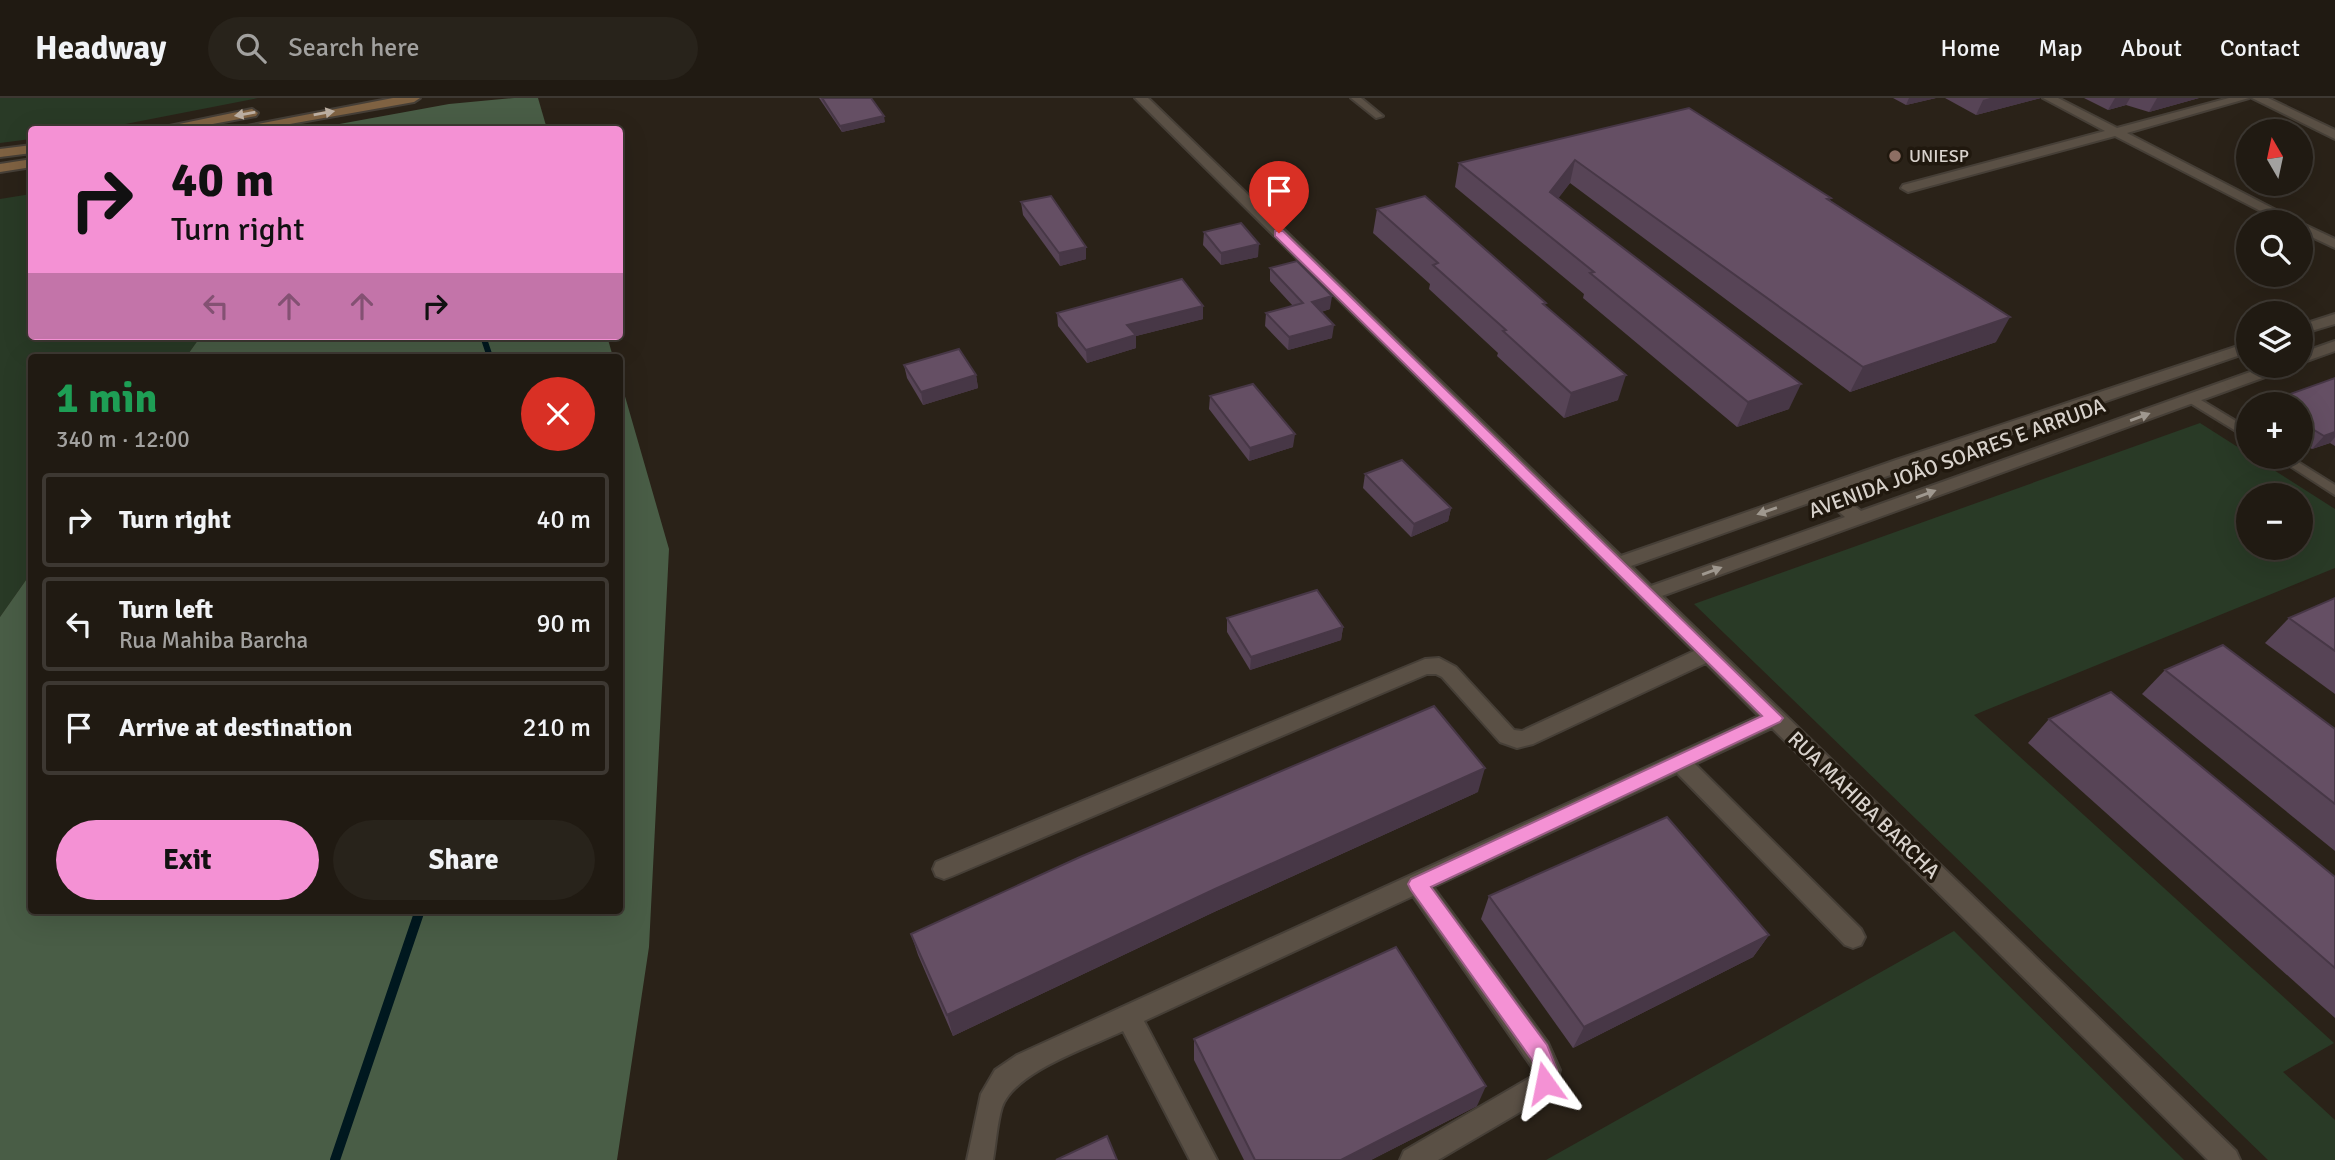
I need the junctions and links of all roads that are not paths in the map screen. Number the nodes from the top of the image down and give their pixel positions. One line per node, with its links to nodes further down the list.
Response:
1 (336, 98): 9 (main road, one-way to 9)
2 (414, 98): 10 (main road, one-way to 2)
3 (1141, 98): 35 (street, RUA MAHIBA BARCHA)
4 (1355, 98): 8 (lane)
5 (2049, 98): 11 (street)
6 (2243, 98): 11 (street)
7 (2258, 98): 12 (street)
8 (1379, 116)
9 (178, 126)
10 (255, 126)
11 (2116, 132): 17 (street); 18 (street)
12 (2335, 135)
13 (28, 150): 14 (main road)
14 (0, 153)
15 (28, 164): 16 (main road)
16 (0, 168)
17 (1908, 188)
18 (2269, 210)
19 (2313, 233): 20 (street)
20 (2335, 244)
21 (2335, 319): 22 (street)
22 (2313, 326)
23 (2313, 331): 24 (street)
24 (2335, 340)
25 (2335, 346): 27 (street)
26 (2236, 351): 32 (street, AVENIDA JOÃO SOARES E ARRUDA)
27 (2313, 354)
28 (2247, 378): 29 (street, AVENIDA JOÃO SOARES E ARRUDA)
29 (2191, 398): 30 (lane); 34 (street, AVENIDA JOÃO SOARES E ARRUDA, one-way to 29)
30 (2236, 427)
31 (2301, 469): 33 (lane)
32 (1825, 491): 34 (street); 35 (street, AVENIDA JOÃO SOARES E ARRUDA, one-way to 35)
33 (2335, 491)
34 (1858, 518): 36 (street, AVENIDA JOÃO SOARES E ARRUDA, one-way to 34)
35 (1618, 564): 36 (street, RUA MAHIBA BARCHA)
36 (1648, 594): 37 (street, RUA MAHIBA BARCHA)
37 (1708, 653): 38 (street, RUA MAHIBA BARCHA); 40 (street)
38 (1774, 718): 39 (street); 47 (street, RUA MAHIBA BARCHA)
39 (1680, 762): 41 (street); 42 (street)
40 (944, 869)
41 (1418, 884): 43 (street); 46 (street)
42 (1853, 937)
43 (1129, 1017): 44 (street); 45 (street)
44 (980, 1160)
45 (1205, 1160)
46 (1413, 1160)
47 (2227, 1160)

